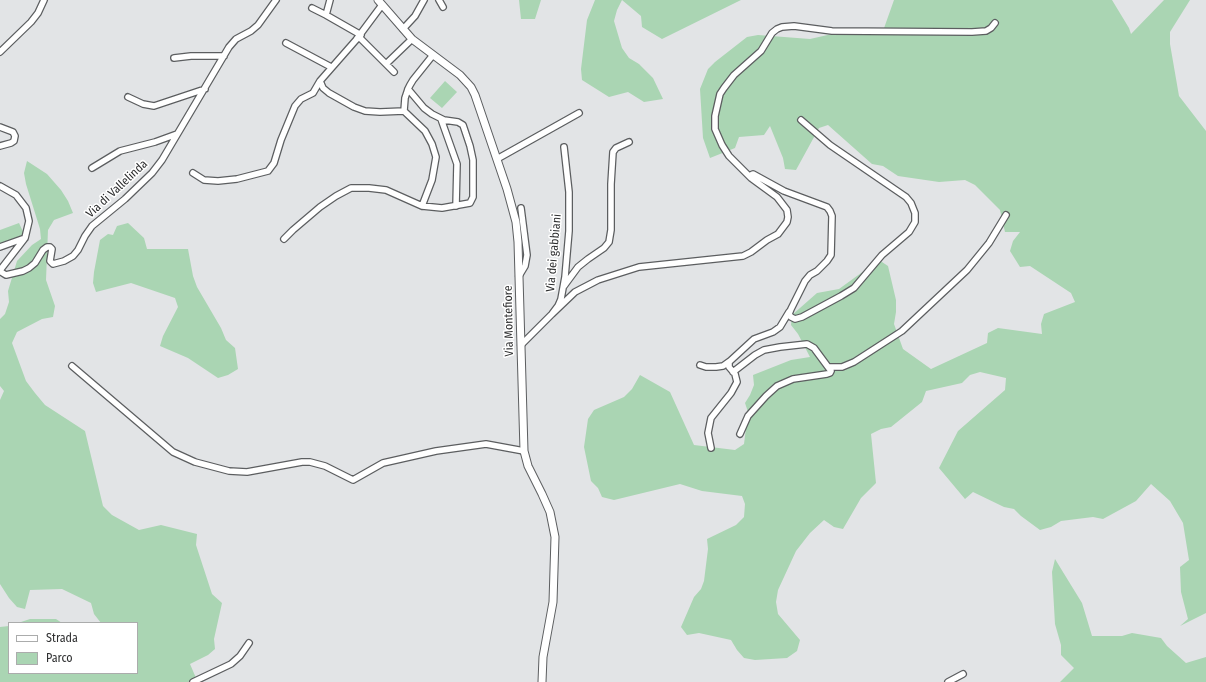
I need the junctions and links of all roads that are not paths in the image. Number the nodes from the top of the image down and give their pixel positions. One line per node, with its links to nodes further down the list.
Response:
1 (44, 0): 15 (street)
2 (276, 0): 17 (street, Via di Vallelinda)
3 (330, 0): 9 (street)
4 (424, 0): 11 (street)
5 (439, 0): 7 (street)
6 (380, 2): 11 (main road, Via Montefiore); 12 (street)
7 (443, 7)
8 (312, 8): 9 (street)
9 (326, 15): 12 (street)
10 (995, 23): 38 (street)
11 (403, 29): 13 (main road, Via Montefiore)
12 (360, 36): 19 (street); 20 (street)
13 (412, 39): 16 (main road, Via Montefiore); 19 (street)
14 (286, 42): 20 (street)
15 (0, 52)
16 (433, 55): 24 (street); 35 (main road, Via Montefiore)
17 (224, 56): 18 (street); 23 (street, Via di Vallelinda)
18 (174, 58)
19 (386, 64): 21 (street)
20 (331, 67): 22 (street)
21 (394, 72)
22 (320, 81): 26 (street); 37 (street)
23 (205, 89): 25 (street); 31 (street, Via di Vallelinda)
24 (408, 89): 26 (street); 28 (street)
25 (128, 97)
26 (404, 111): 40 (street)
27 (579, 113): 35 (street)
28 (441, 119): 41 (street); 41 (street)
29 (801, 120): 49 (street)
30 (0, 127): 33 (street)
31 (177, 134): 36 (street); 44 (street, Via di Vallelinda)
32 (629, 142): 48 (street)
33 (0, 146)
34 (564, 147): 48 (street, Via dei gabbiani)
35 (497, 159): 47 (main road, Via Montefiore)
36 (92, 168)
37 (193, 173)
38 (751, 178): 49 (street); 50 (street)
39 (0, 186): 44 (street)
40 (422, 206): 41 (street); 45 (street)
41 (456, 206)
42 (521, 208): 47 (street)
43 (1006, 216): 55 (street)
44 (25, 238): 46 (street)
45 (284, 240)
46 (0, 247)
47 (519, 276): 51 (main road, Via Montefiore)
48 (563, 288): 50 (street, Via dei gabbiani)
49 (792, 306): 52 (street)
50 (552, 314): 51 (street, Via dei gabbiani)
51 (521, 345): 59 (main road, Via Montefiore)
52 (730, 361): 53 (street); 56 (street)
53 (700, 365)
54 (72, 366): 59 (street)
55 (829, 367): 56 (street); 57 (street)
56 (733, 372): 58 (street)
57 (740, 434)
58 (711, 448)
59 (524, 451): 63 (main road, Via Montefiore)
60 (249, 643): 62 (street)
61 (963, 674): 64 (street)
62 (193, 682)
63 (542, 682)
64 (948, 682)

